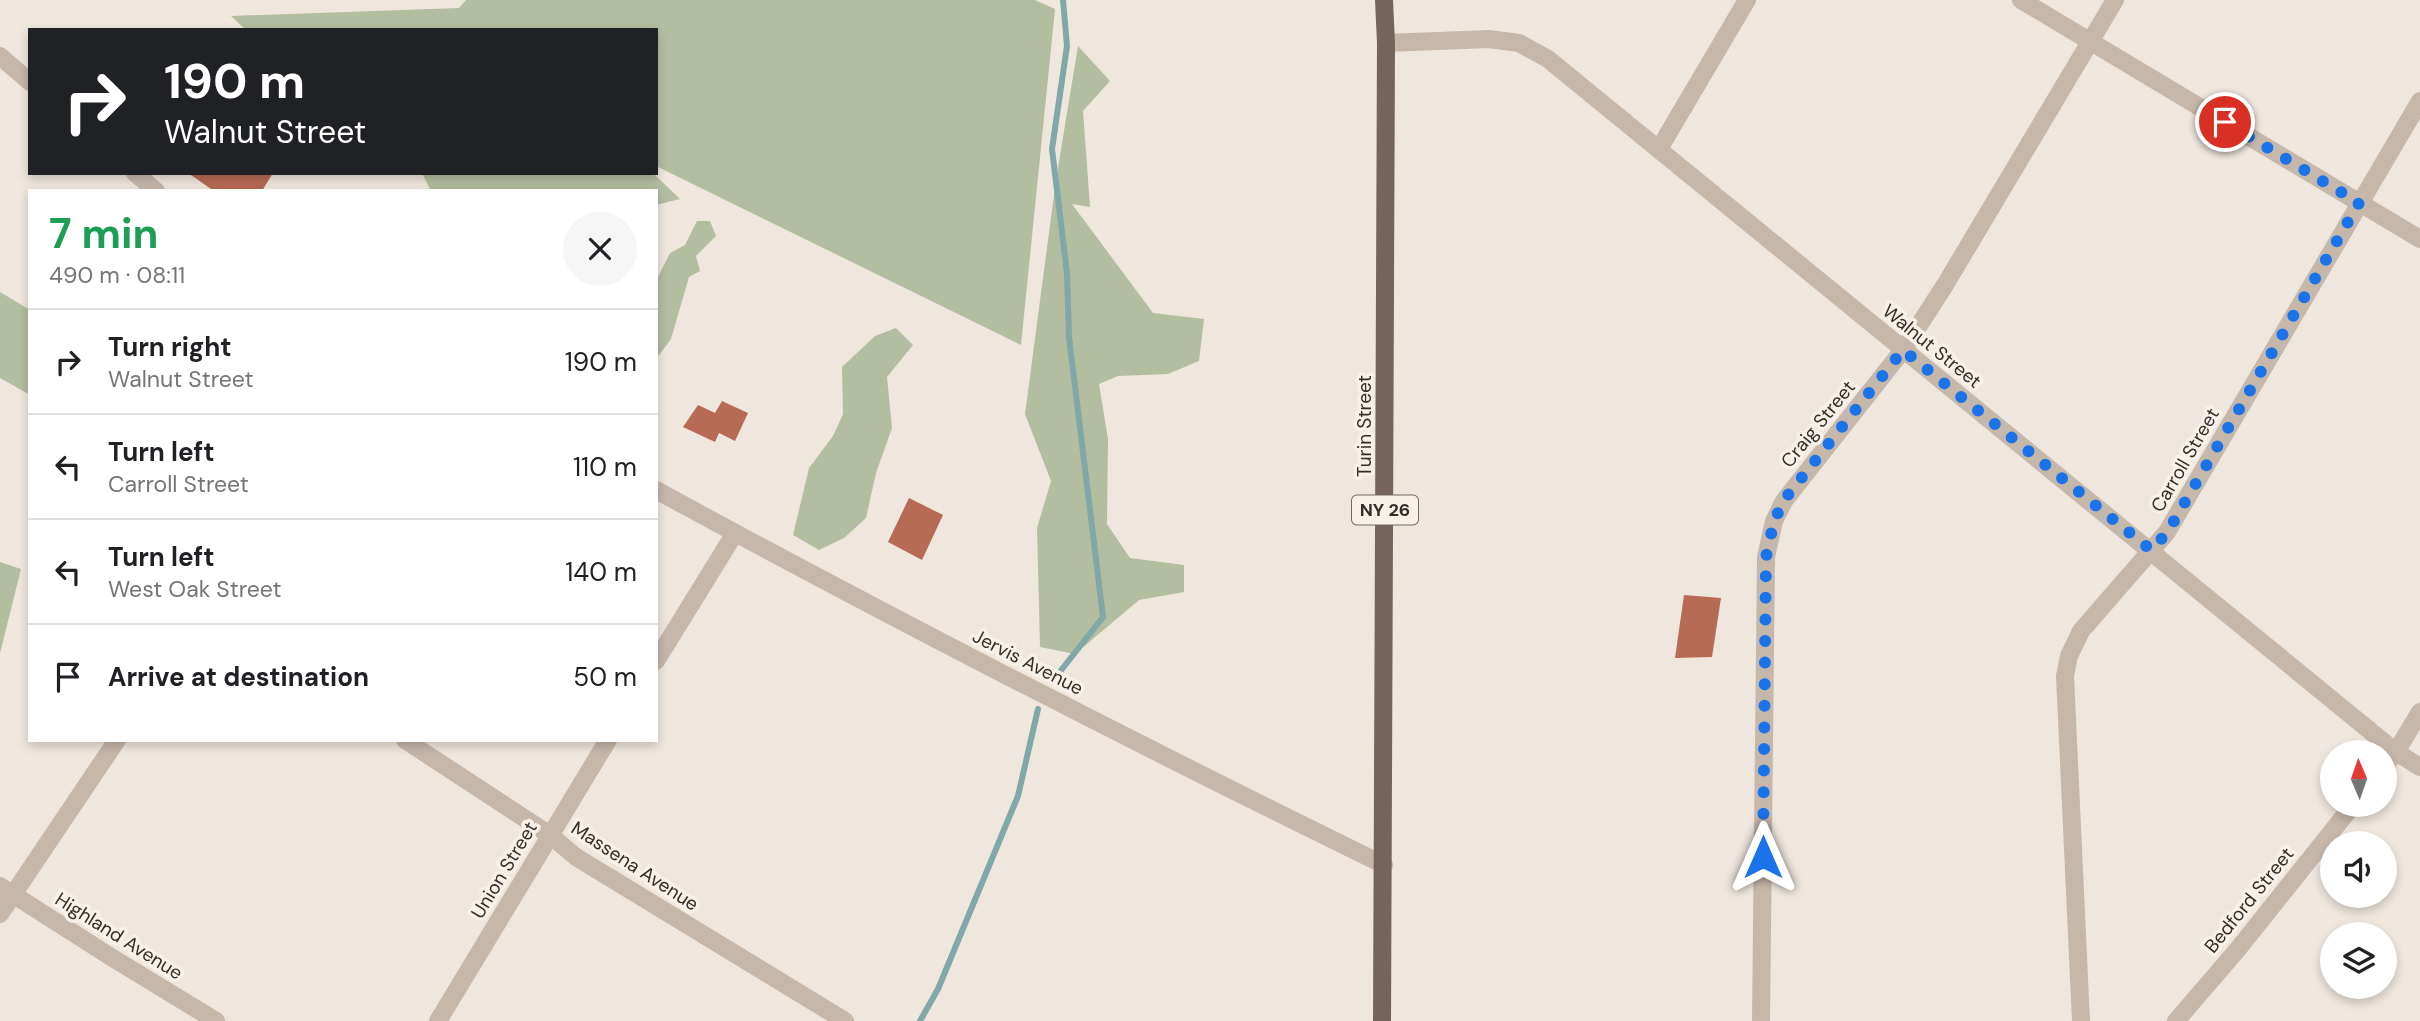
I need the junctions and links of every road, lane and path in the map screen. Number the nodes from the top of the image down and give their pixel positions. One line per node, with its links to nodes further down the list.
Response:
1 (1384, 0): 6 (main road, Turin Street / NY 26)
2 (1747, 0): 10 (street)
3 (2021, 0): 5 (street)
4 (2115, 0): 5 (street, Craig Street)
5 (2090, 41): 13 (street); 15 (street, Craig Street)
6 (1386, 43): 10 (street, Walnut Street); 30 (main road, Turin Street / NY 26)
7 (0, 56): 8 (street)
8 (28, 80)
9 (2420, 101): 13 (street, Carroll Street)
10 (1659, 149): 15 (street, Walnut Street)
11 (137, 175): 12 (street)
12 (154, 189)
13 (2359, 203): 14 (street); 18 (street, Carroll Street)
14 (2420, 239)
15 (1903, 350): 18 (street, Walnut Street); 37 (street, Craig Street)
16 (658, 490): 17 (street, Jervis Avenue)
17 (735, 533): 19 (street); 30 (street, Jervis Avenue)
18 (2151, 550): 21 (street, Walnut Street); 38 (street, Carroll Street)
19 (658, 658)
20 (2420, 712): 25 (street)
21 (2369, 740)
22 (116, 742): 31 (street)
23 (408, 742): 29 (street, Massena Avenue)
24 (607, 742): 29 (street, Union Street)
25 (2398, 748)
26 (2398, 761): 27 (street, Walnut Street)
27 (2420, 767)
28 (2343, 817): 39 (street, Bedford Street)
29 (550, 835): 34 (street, Union Street); 35 (street, Massena Avenue)
30 (1384, 865): 36 (main road, Turin Street / NY 26)
31 (6, 890): 32 (street); 33 (street, Highland Avenue)
32 (0, 914)
33 (216, 1021)
34 (438, 1021)
35 (845, 1021)
36 (1382, 1021)
37 (1761, 1021)
38 (2081, 1021)
39 (2176, 1021)

